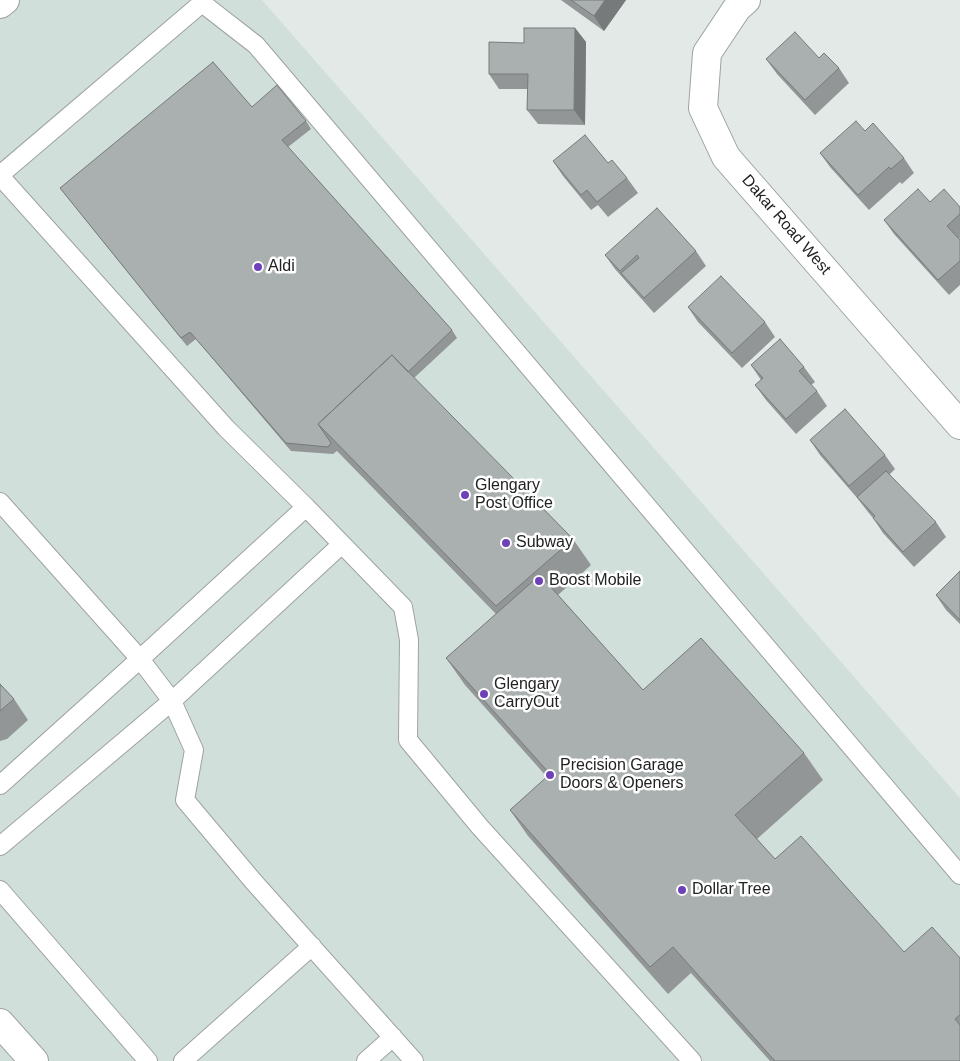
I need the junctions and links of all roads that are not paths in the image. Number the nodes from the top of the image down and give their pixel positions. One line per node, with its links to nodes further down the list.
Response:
1 (5, 0): 4 (street)
2 (746, 0): 6 (street, Dakar Road West)
3 (200, 2): 5 (lane); 14 (lane)
4 (0, 4)
5 (0, 175): 8 (lane)
6 (960, 425)
7 (0, 502): 10 (lane)
8 (306, 506): 9 (lane); 10 (lane)
9 (342, 544): 11 (lane); 24 (lane)
10 (140, 660): 11 (lane); 12 (lane)
11 (172, 701): 13 (lane); 16 (lane)
12 (0, 785)
13 (0, 846)
14 (960, 875)
15 (0, 890): 20 (lane)
16 (312, 946): 18 (lane); 21 (lane)
17 (0, 1023): 19 (street)
18 (393, 1037): 22 (lane); 23 (lane)
19 (34, 1061)
20 (148, 1061)
21 (183, 1061)
22 (366, 1061)
23 (414, 1061)
24 (692, 1061)

